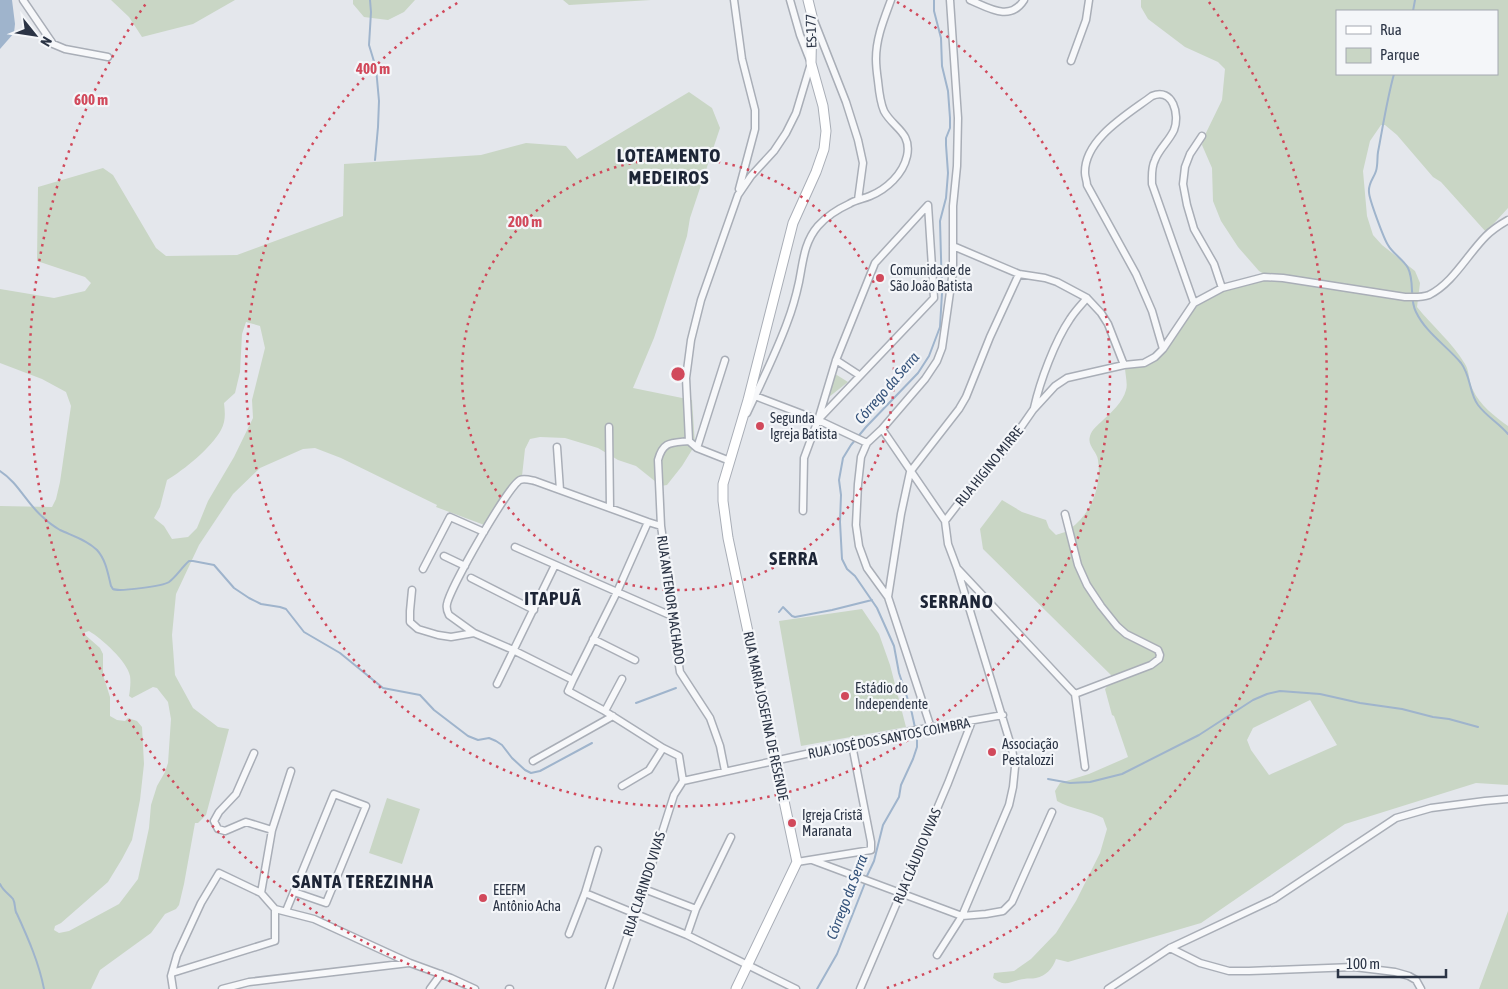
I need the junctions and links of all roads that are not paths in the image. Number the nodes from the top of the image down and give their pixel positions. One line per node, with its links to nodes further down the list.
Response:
1 (23, 0): 11 (street)
2 (734, 0): 15 (street)
3 (790, 0): 13 (street)
4 (808, 0): 10 (main road, ES-177 / ES-177)
5 (891, 0): 16 (street, RUA MARIA JOSEFINA DE RESENDE)
6 (950, 0): 18 (street)
7 (970, 0): 8 (street)
8 (1024, 0)
9 (1089, 0): 12 (street)
10 (812, 16): 13 (main road, ES-177 / ES-177); 16 (street)
11 (108, 57)
12 (1071, 60)
13 (812, 63): 15 (street); 28 (main road, ES-177)
14 (1202, 136): 20 (street)
15 (738, 195): 33 (street)
16 (858, 200): 28 (street, RUA MARIA JOSEFINA DE RESENDE)
17 (1508, 220): 20 (street, RUA HIGINO MIRRE)
18 (953, 246): 19 (street); 32 (street)
19 (1019, 274): 21 (street); 38 (street)
20 (1222, 288): 22 (street, RUA HIGINO MIRRE)
21 (1087, 298): 26 (street); 29 (street, RUA HIGINO MIRRE)
22 (1194, 303): 23 (street, RUA HIGINO MIRRE); 23 (street)
23 (1163, 350): 26 (street, RUA HIGINO MIRRE)
24 (725, 360): 36 (street)
25 (836, 360): 27 (street); 27 (street); 30 (street)
26 (1124, 365): 29 (street, RUA HIGINO MIRRE)
27 (860, 375): 30 (street)
28 (751, 398): 30 (street); 37 (main road, RUA MARIA JOSEFINA DE RESENDE / ES-177)
29 (1033, 410): 43 (street, RUA HIGINO MIRRE)
30 (818, 420): 34 (street); 41 (street)
31 (609, 427): 40 (street)
32 (882, 429): 34 (street); 38 (street)
33 (689, 441): 36 (street); 45 (street, RUA ANTENOR MACHADO)
34 (867, 443): 56 (street)
35 (557, 447): 39 (street)
36 (697, 448): 37 (street)
37 (730, 461): 76 (main road, RUA MARIA JOSEFINA DE RESENDE / ES-177)
38 (910, 472): 43 (street); 56 (street)
39 (560, 490): 40 (street); 46 (street)
40 (610, 508): 44 (street)
41 (803, 511)
42 (1064, 514): 66 (street)
43 (944, 521): 51 (street)
44 (648, 522): 45 (street); 55 (street)
45 (661, 526): 58 (street, RUA ANTENOR MACHADO)
46 (484, 532): 50 (street); 52 (street)
47 (515, 547): 49 (street)
48 (444, 556): 50 (street)
49 (555, 565): 55 (street); 57 (street)
50 (465, 566): 59 (street)
51 (958, 568): 66 (street); 68 (street)
52 (423, 569)
53 (471, 578): 57 (street)
54 (412, 590): 59 (street)
55 (616, 592): 58 (street); 60 (street)
56 (888, 597): 71 (street)
57 (534, 610): 61 (street)
58 (674, 617): 79 (street, RUA ANTENOR MACHADO)
59 (474, 634): 61 (street)
60 (593, 639): 62 (street); 64 (street)
61 (514, 650): 64 (street); 65 (street)
62 (635, 660)
63 (622, 679): 67 (street)
64 (573, 680): 67 (street)
65 (497, 684)
66 (1075, 694): 77 (street)
67 (605, 711): 69 (street)
68 (1003, 715): 70 (street, RUA JOSÉ DOS SANTOS COIMBRA); 98 (street)
69 (613, 716): 73 (street); 75 (street)
70 (972, 722): 71 (street, RUA JOSÉ DOS SANTOS COIMBRA); 93 (street, RUA CLÁUDIO VIVAS)
71 (931, 728): 72 (street, RUA JOSÉ DOS SANTOS COIMBRA)
72 (852, 745): 76 (street, RUA JOSÉ DOS SANTOS COIMBRA); 87 (street)
73 (663, 748): 80 (street); 81 (street)
74 (254, 753): 84 (street)
75 (533, 761)
76 (776, 761): 79 (street, RUA JOSÉ DOS SANTOS COIMBRA); 88 (main road, RUA MARIA JOSEFINA DE RESENDE / ES-177)
77 (1085, 767)
78 (291, 771): 84 (street)
79 (725, 771): 80 (street, RUA JOSÉ DOS SANTOS COIMBRA)
80 (683, 780): 89 (street, RUA CLARINDO VIVAS)
81 (622, 786)
82 (1508, 799): 101 (street)
83 (1052, 812): 98 (street)
84 (272, 830): 91 (street)
85 (731, 837): 95 (street)
86 (598, 850): 92 (street)
87 (812, 860): 88 (street); 93 (street)
88 (797, 862): 104 (main road)
89 (644, 889): 95 (street); 97 (street, RUA CLARINDO VIVAS)
90 (294, 892): 90 (street); 96 (street)
91 (261, 893): 94 (street); 105 (street)
92 (585, 893): 97 (street); 99 (street)
93 (901, 894): 98 (street); 114 (street, RUA CLÁUDIO VIVAS)
94 (275, 909): 96 (street); 105 (street)
95 (696, 909): 100 (street)
96 (286, 911): 103 (street)
97 (635, 914): 100 (street); 111 (street, RUA CLARINDO VIVAS)
98 (962, 916): 102 (street)
99 (569, 934)
100 (686, 935): 104 (street)
101 (1170, 948): 115 (street); 116 (street)
102 (937, 955)
103 (410, 963): 106 (street); 108 (street)
104 (748, 965): 112 (main road); 113 (street)
105 (172, 973): 107 (street)
106 (441, 974): 109 (street); 110 (street)
107 (173, 989)
108 (222, 989)
109 (430, 989)
110 (475, 989)
111 (609, 989)
112 (736, 989)
113 (796, 989)
114 (860, 989)
115 (1108, 989)
116 (1421, 989)

